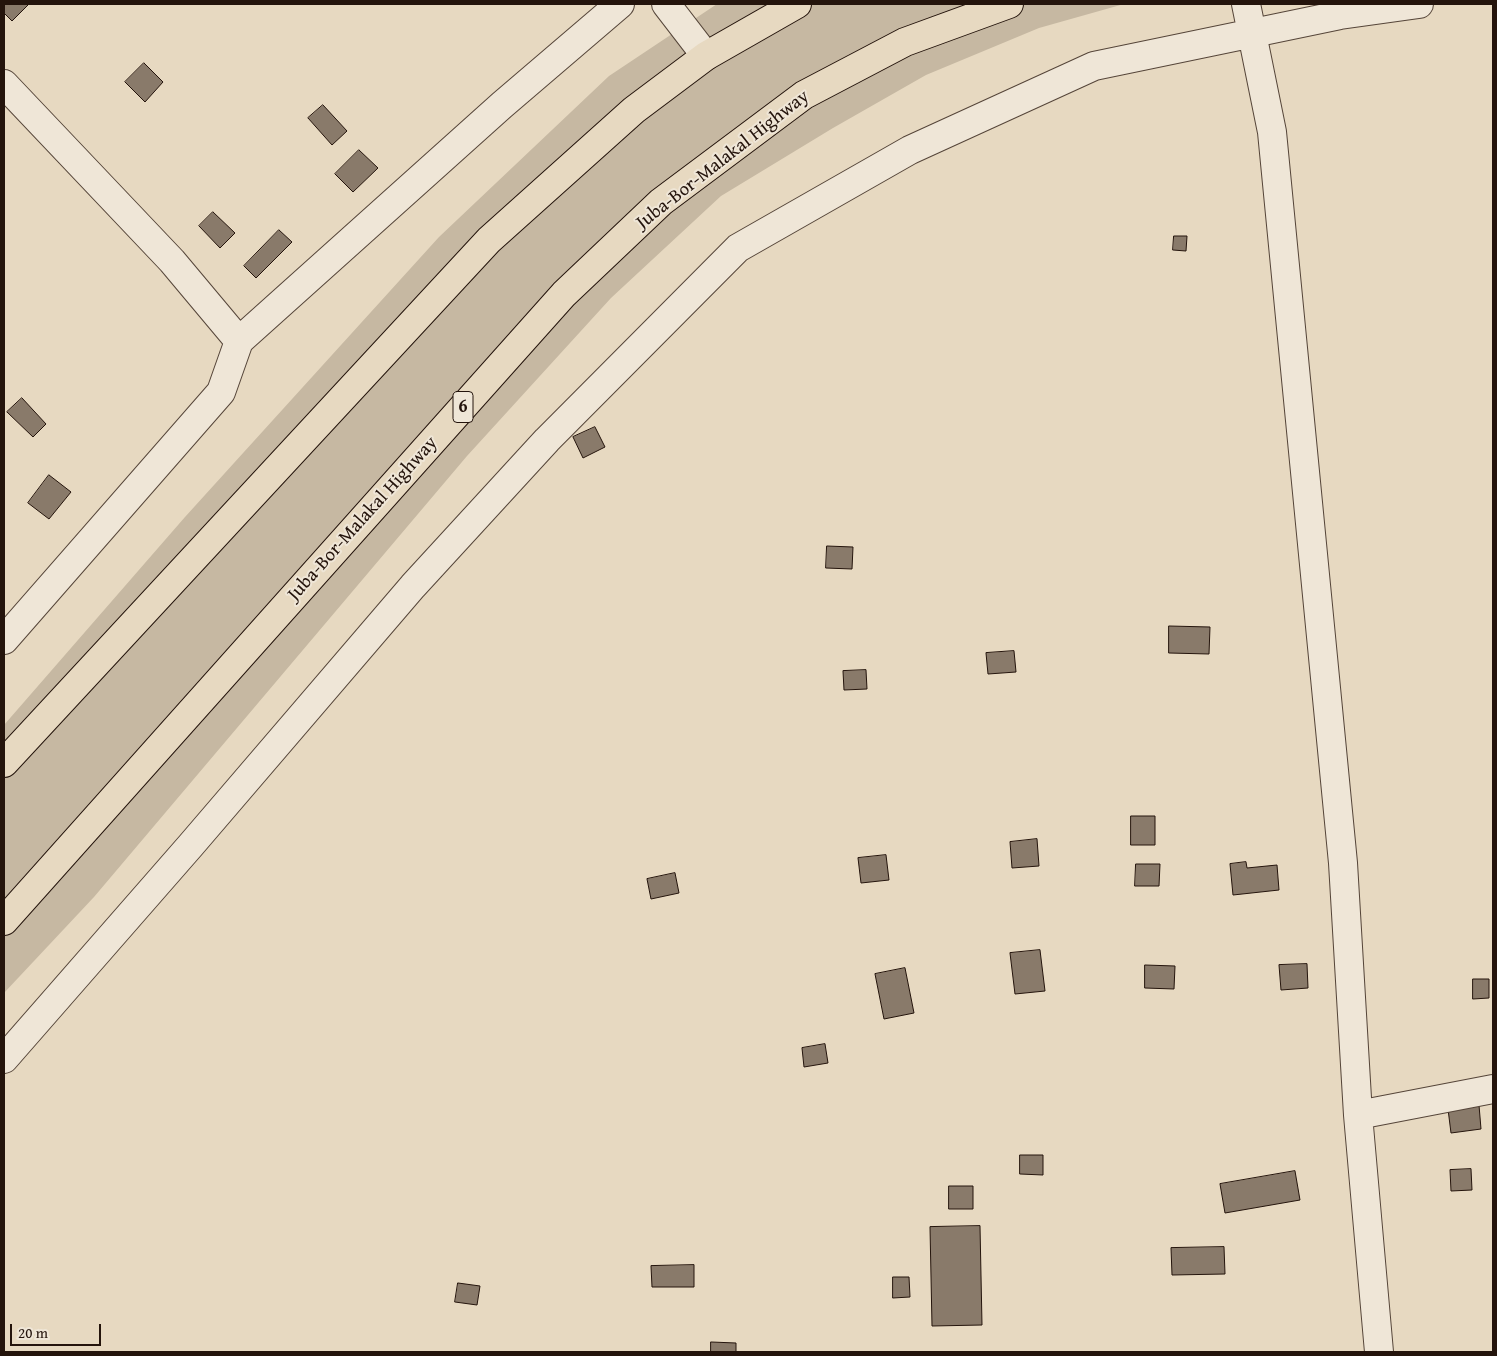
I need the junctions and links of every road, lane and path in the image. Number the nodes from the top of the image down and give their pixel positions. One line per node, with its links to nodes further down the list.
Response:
1 (620, 4): 10 (street)
2 (666, 4): 8 (street)
3 (797, 4): 8 (highway)
4 (1010, 4): 13 (highway, Juba-Bor-Malakal Highway / 6)
5 (1246, 4): 7 (street)
6 (1419, 4): 7 (street)
7 (1251, 34): 14 (street); 16 (street)
8 (706, 56): 12 (highway)
9 (4, 84): 10 (street)
10 (239, 341): 11 (street)
11 (4, 640)
12 (4, 764)
13 (4, 921)
14 (4, 1059)
15 (1493, 1089): 16 (street)
16 (1358, 1115): 17 (street)
17 (1379, 1352)

